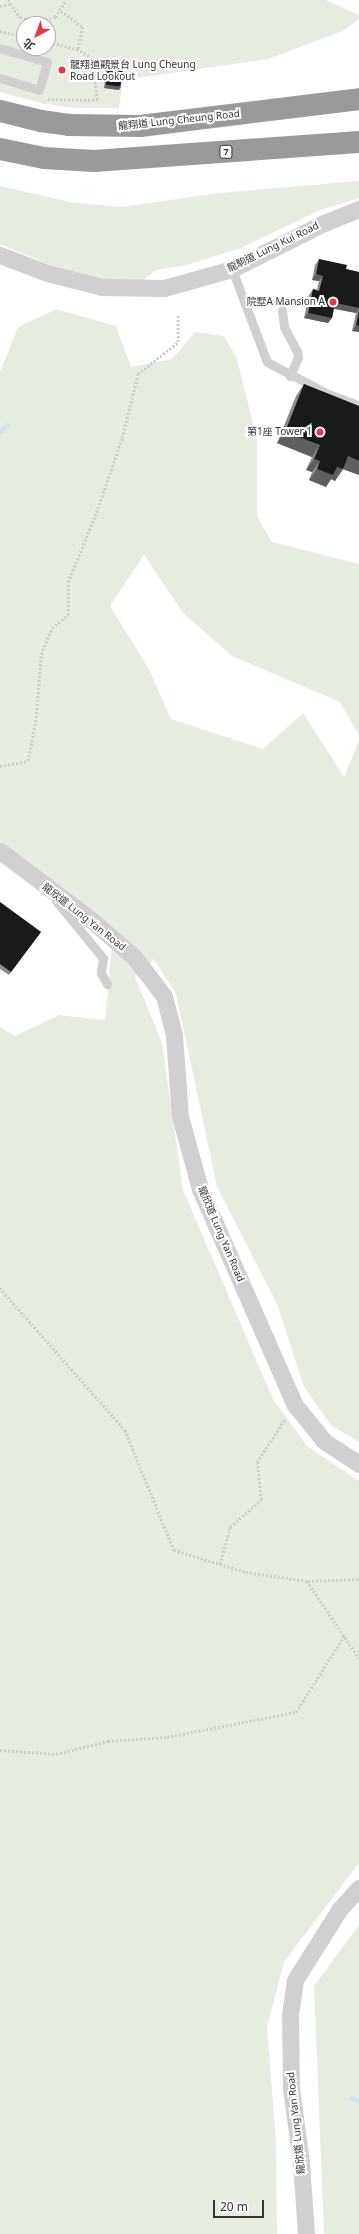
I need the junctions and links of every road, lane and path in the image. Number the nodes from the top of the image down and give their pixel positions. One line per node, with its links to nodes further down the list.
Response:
1 (8, 0): 3 (path)
2 (66, 0): 5 (path)
3 (9, 4): 4 (path); 5 (path)
4 (0, 6)
5 (61, 11): 10 (path)
6 (0, 30): 7 (path)
7 (16, 34)
8 (56, 44): 10 (path)
9 (0, 48): 12 (lane)
10 (78, 50): 12 (path)
11 (0, 78): 12 (lane)
12 (39, 90)
13 (359, 99): 14 (highway, 龍翔道 Lung Cheung Road)
14 (0, 111)
15 (359, 142): 16 (highway, 7)
16 (0, 149)
17 (359, 209): 19 (street, 龍駒道 Lung Kui Road)
18 (0, 255): 19 (street, 龍駒道 Lung Kui Road)
19 (232, 269): 22 (lane)
20 (282, 310): 22 (lane)
21 (178, 316): 26 (path)
22 (290, 376): 23 (lane)
23 (328, 394): 24 (lane); 25 (lane)
24 (359, 405)
25 (324, 407)
26 (0, 766)
27 (0, 851): 28 (street, 龍欣道 Lung Yan Road)
28 (39, 882): 29 (lane); 31 (street, 龍欣道 Lung Yan Road)
29 (107, 984)
30 (0, 1288): 33 (path)
31 (295, 1405): 32 (street, 龍欣道 Lung Yan Road); 33 (path)
32 (359, 1464)
33 (220, 1564): 35 (path)
34 (359, 1579): 35 (path)
35 (307, 1581): 36 (path)
36 (344, 1636): 37 (path); 38 (path)
37 (359, 1658)
38 (0, 1750)
39 (359, 1888): 40 (street, 龍欣道 Lung Yan Road)
40 (306, 2234)

